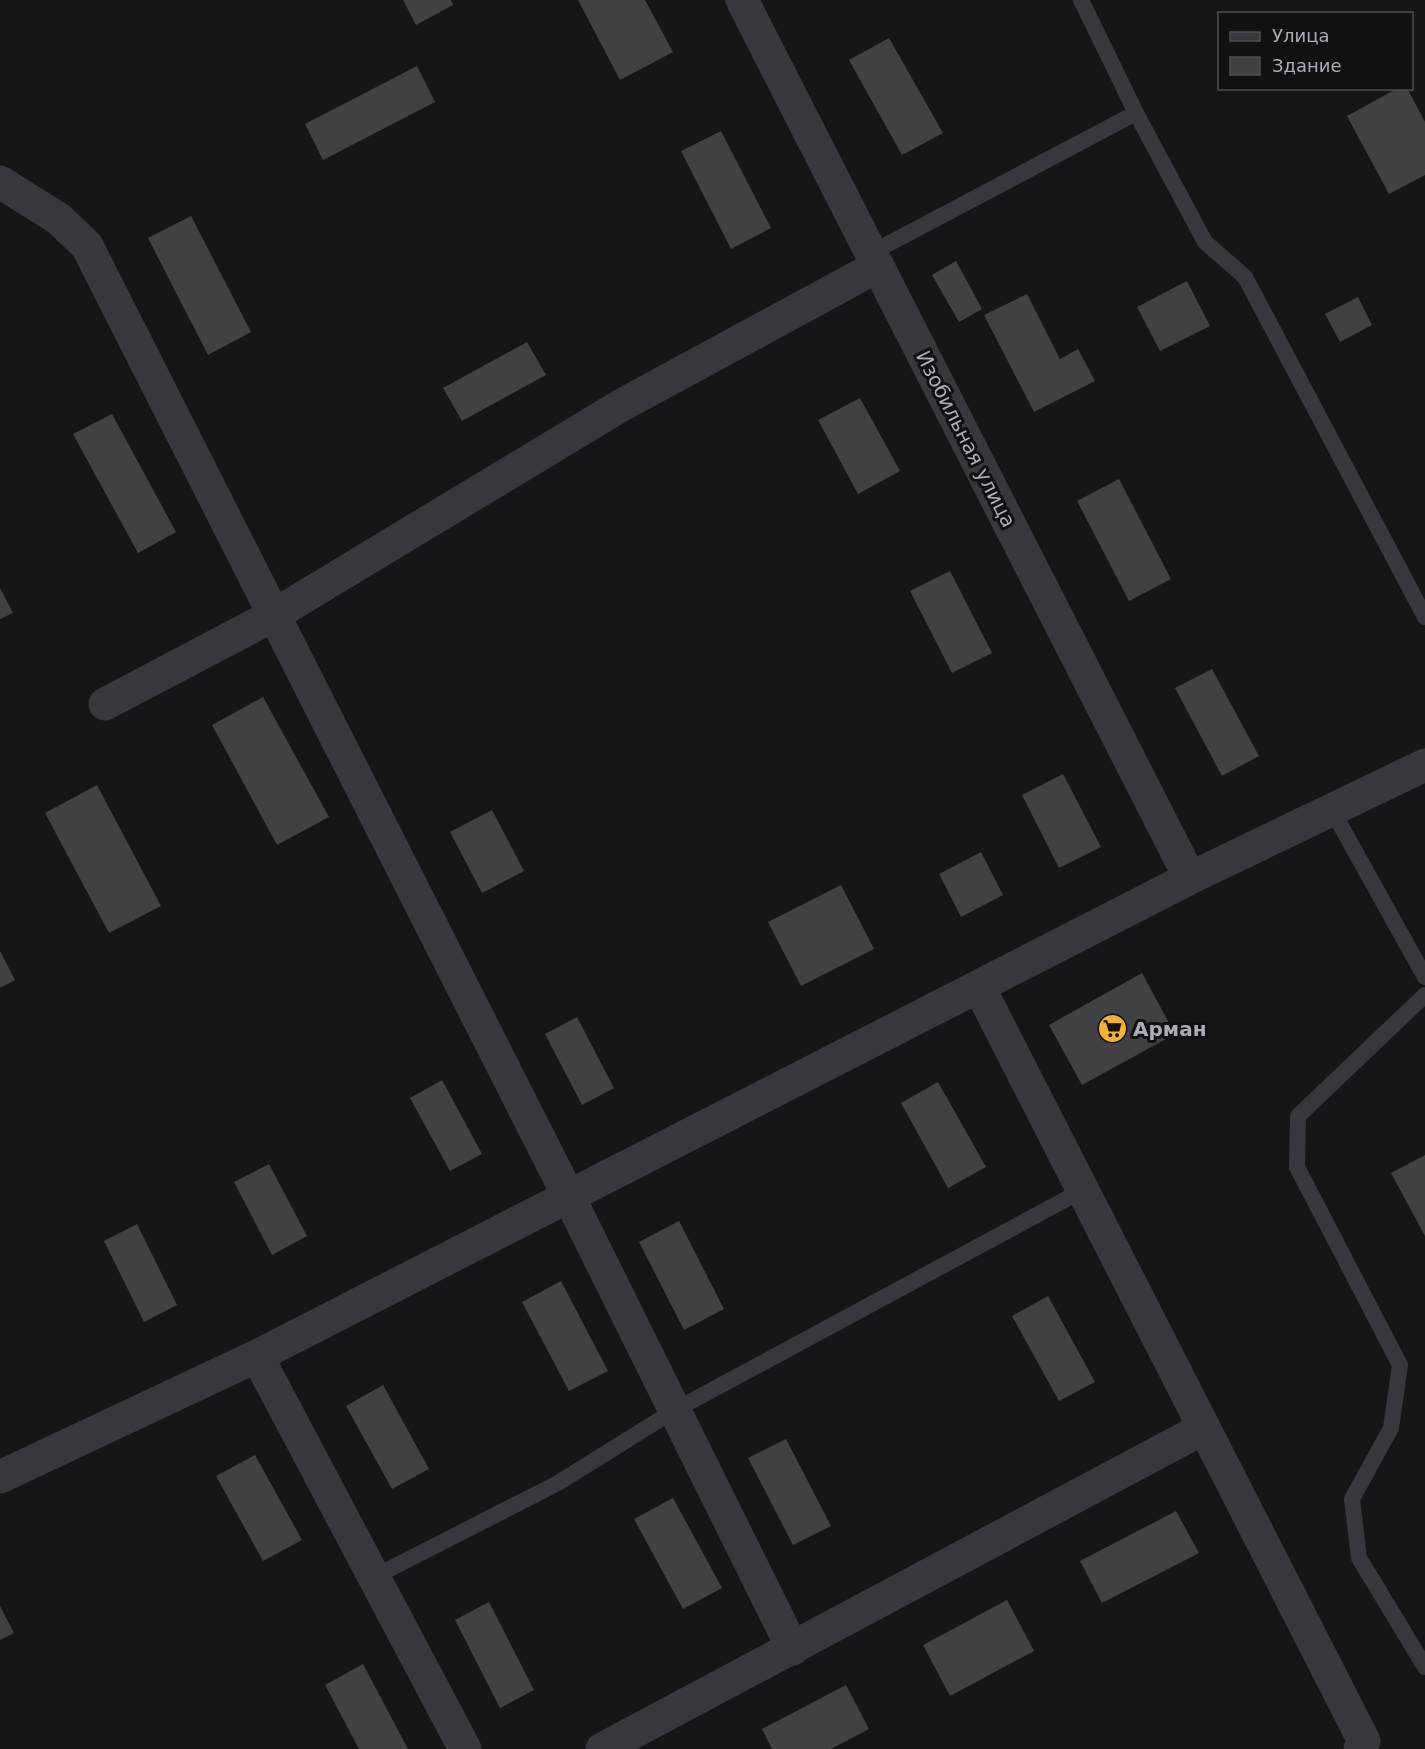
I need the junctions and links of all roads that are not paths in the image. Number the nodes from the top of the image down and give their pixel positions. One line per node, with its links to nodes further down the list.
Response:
1 (742, 0): 5 (street, Изобильная улица)
2 (1081, 0): 3 (lane)
3 (1136, 113): 5 (lane); 7 (lane)
4 (0, 182): 6 (street)
5 (874, 260): 6 (street); 11 (street, Изобильная улица)
6 (274, 615): 8 (street); 16 (street)
7 (1425, 616)
8 (105, 704)
9 (1425, 765): 10 (street)
10 (1332, 810): 11 (street); 12 (lane)
11 (1190, 878): 13 (street)
12 (1425, 977)
13 (979, 987): 15 (street); 16 (street)
14 (1425, 995): 23 (lane)
15 (1083, 1190): 18 (lane); 19 (street)
16 (569, 1197): 17 (street); 18 (street)
17 (257, 1356): 20 (street); 21 (street)
18 (675, 1410): 21 (lane); 22 (street)
19 (1204, 1428): 22 (street); 24 (street)
20 (0, 1477)
21 (374, 1577): 25 (street)
22 (794, 1649): 26 (street)
23 (1425, 1667)
24 (1365, 1746)
25 (465, 1749)
26 (602, 1749)

